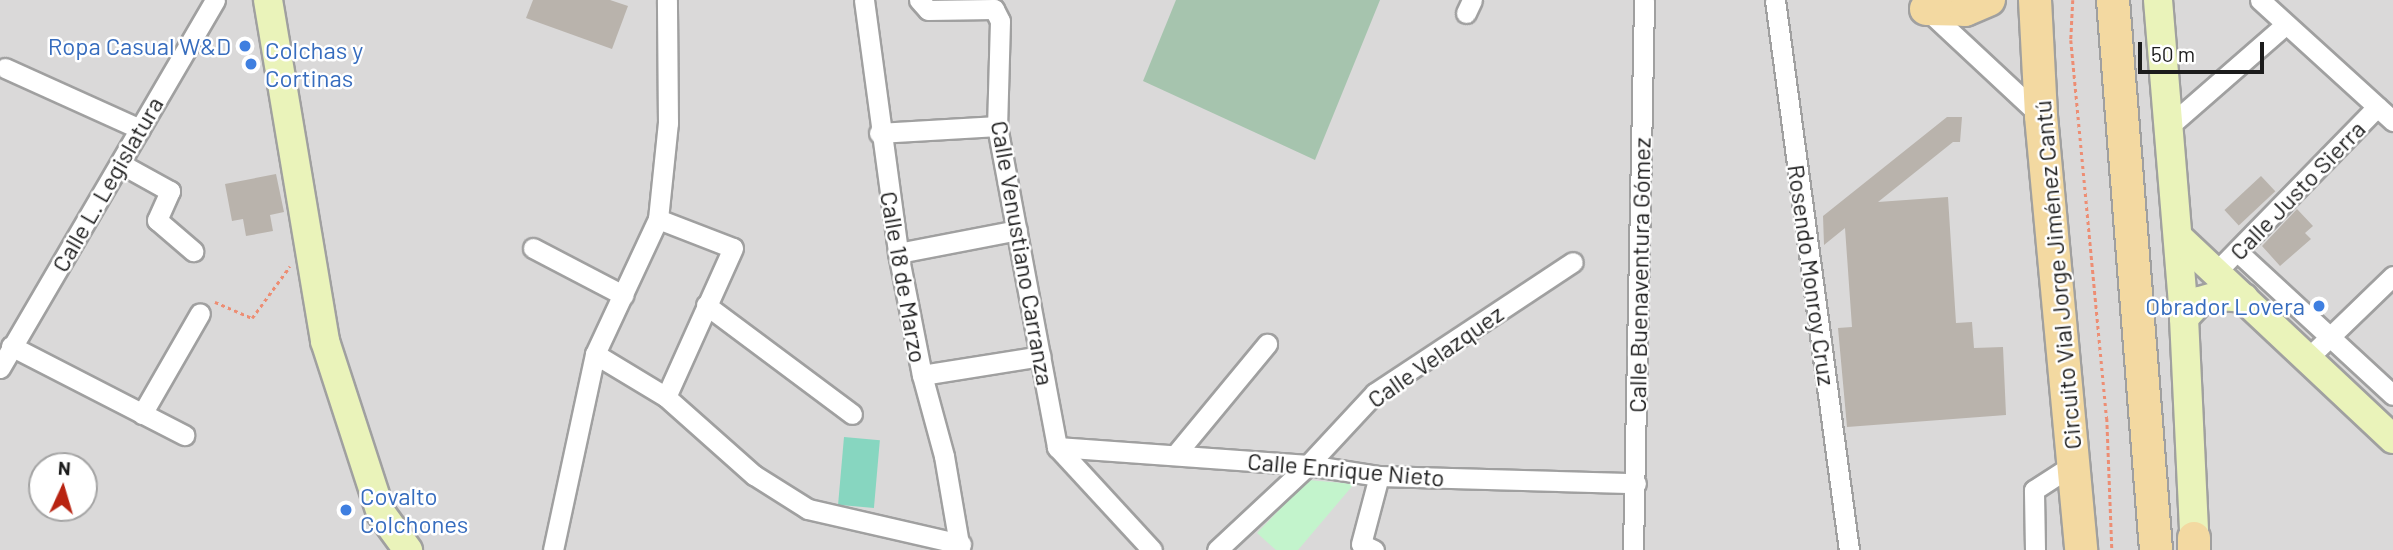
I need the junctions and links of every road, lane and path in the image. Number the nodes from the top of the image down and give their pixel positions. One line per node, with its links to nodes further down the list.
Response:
1 (215, 0): 22 (street, Calle L. Legislatura)
2 (268, 0): 28 (main road)
3 (667, 0): 25 (street)
4 (864, 0): 23 (street, Calle 18 de Marzo)
5 (1644, 0): 60 (street, Calle Buenaventura Gómez)
6 (1775, 0): 71 (street, Rosendo Monroy Cruz)
7 (1989, 0): 14 (main road)
8 (2035, 0): 18 (main road, Circuito Vial Jorge Jiménez Cantú)
9 (2073, 0): 74 (path)
10 (2113, 0): 75 (main road)
11 (2158, 0): 21 (main road)
12 (2260, 0): 15 (street)
13 (919, 2): 20 (street, Calle Venustiano Carranza)
14 (1922, 4): 18 (street)
15 (2285, 25): 17 (street); 21 (street)
16 (5, 68): 22 (street)
17 (2377, 107): 19 (street); 32 (street, Calle Justo Sierra)
18 (2041, 116): 57 (main road, Circuito Vial Jorge Jiménez Cantú)
19 (2393, 121)
20 (997, 126): 23 (street); 26 (street, Calle Venustiano Carranza)
21 (2168, 127): 27 (main road)
22 (140, 129): 24 (street, Calle L. Legislatura)
23 (879, 133): 31 (street, Calle 18 de Marzo)
24 (121, 164): 30 (street); 43 (street, Calle L. Legislatura)
25 (658, 219): 36 (street); 38 (street)
26 (1017, 230): 31 (street); 45 (street, Calle Venustiano Carranza)
27 (2178, 237): 34 (main road); 40 (main road)
28 (308, 240): 39 (path); 64 (main road)
29 (533, 248): 36 (street)
30 (192, 251)
31 (898, 253): 48 (street, Calle 18 de Marzo)
32 (2239, 253): 34 (street, Calle Justo Sierra); 41 (street)
33 (1573, 262): 58 (street, Calle Velazquez)
34 (2216, 272): 37 (main road)
35 (2393, 276): 41 (street)
36 (623, 295): 44 (street)
37 (2244, 298): 40 (main road); 46 (main road)
38 (706, 305): 50 (street); 52 (street)
39 (200, 313): 51 (street)
40 (2184, 318): 62 (main road)
41 (2331, 335): 46 (street); 49 (street)
42 (1267, 344): 56 (street)
43 (12, 346): 47 (street, Calle L. Legislatura); 51 (street)
44 (595, 354): 50 (street); 65 (street)
45 (1040, 356): 48 (street); 55 (street, Calle Venustiano Carranza)
46 (2308, 358): 54 (main road)
47 (0, 368)
48 (922, 375): 63 (street, Calle 18 de Marzo)
49 (2393, 396)
50 (666, 397): 61 (street)
51 (142, 414): 53 (street)
52 (852, 414)
53 (184, 435)
54 (2393, 439)
55 (1057, 447): 56 (street, Calle Enrique Nieto); 67 (street)
56 (1176, 454): 58 (street, Calle Enrique Nieto)
57 (2074, 464): 72 (street); 73 (main road, Circuito Vial Jorge Jiménez Cantú)
58 (1308, 465): 59 (street, Calle Enrique Nieto); 68 (street, Calle Velazquez)
59 (1379, 476): 60 (street, Calle Enrique Nieto); 69 (street)
60 (1636, 483): 70 (street, Calle Buenaventura Gómez)
61 (885, 530): 63 (street); 66 (street)
62 (2194, 546)
63 (960, 547)
64 (408, 550)
65 (552, 550)
66 (880, 550)
67 (1152, 550)
68 (1217, 550)
69 (1374, 550)
70 (1633, 550)
71 (1849, 550)
72 (2035, 550)
73 (2081, 550)
74 (2112, 550)
75 (2156, 550)

